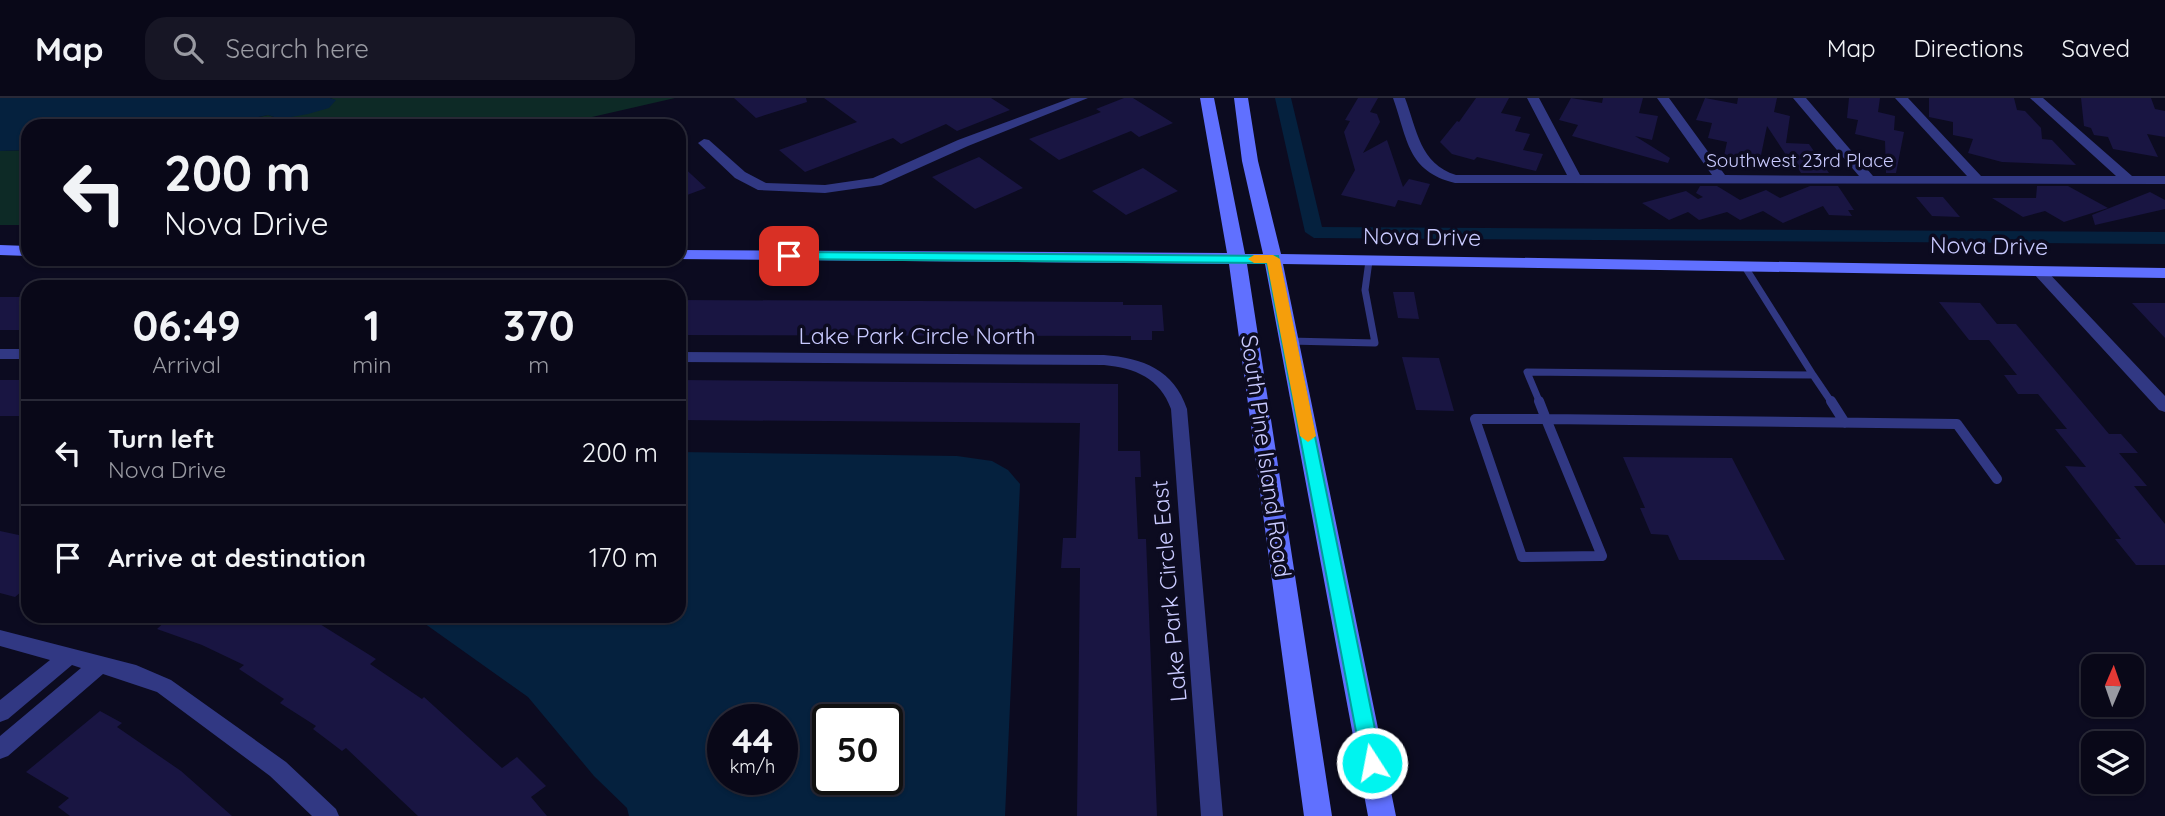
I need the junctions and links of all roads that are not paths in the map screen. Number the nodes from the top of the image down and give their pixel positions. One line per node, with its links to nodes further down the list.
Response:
1 (1082, 98): 10 (street)
2 (1207, 98): 20 (main road, South Pine Island Road)
3 (1241, 98): 21 (main road, South Pine Island Road)
4 (1399, 98): 11 (street, Southwest 23rd Place)
5 (1533, 98): 11 (street)
6 (1663, 98): 12 (street)
7 (1799, 98): 13 (street)
8 (1901, 98): 14 (street)
9 (2036, 98): 15 (street)
10 (704, 143)
11 (1575, 178): 12 (street, Southwest 23rd Place)
12 (1721, 179): 13 (street, Southwest 23rd Place)
13 (1868, 179): 14 (street, Southwest 23rd Place)
14 (1978, 180): 15 (street, Southwest 23rd Place)
15 (2129, 180): 16 (street, Southwest 23rd Place)
16 (2165, 180)
17 (0, 250): 18 (main road)
18 (21, 251)
19 (686, 255): 20 (main road, Nova Drive)
20 (1237, 259): 21 (main road, Nova Drive); 43 (main road, South Pine Island Road)
21 (1273, 259): 22 (main road, Nova Drive); 26 (main road, South Pine Island Road)
22 (1369, 261): 23 (main road, Nova Drive); 26 (lane)
23 (1745, 267): 24 (main road, Nova Drive); 31 (lane)
24 (2039, 271): 25 (main road, Nova Drive); 32 (street)
25 (2165, 273)
26 (1289, 341): 44 (main road, South Pine Island Road)
27 (0, 354): 28 (street)
28 (21, 354)
29 (686, 357): 30 (street, Lake Park Circle North)
30 (1152, 372): 42 (street, Lake Park Circle East)
31 (1813, 375): 33 (lane); 34 (lane)
32 (2165, 406)
33 (1546, 419): 33 (lane); 34 (lane)
34 (1845, 423): 35 (lane)
35 (1997, 480)
36 (0, 638): 37 (street)
37 (69, 656): 38 (street); 39 (street)
38 (99, 665): 40 (street); 41 (street)
39 (0, 713)
40 (0, 749)
41 (328, 816)
42 (1212, 816)
43 (1318, 816)
44 (1382, 816)

